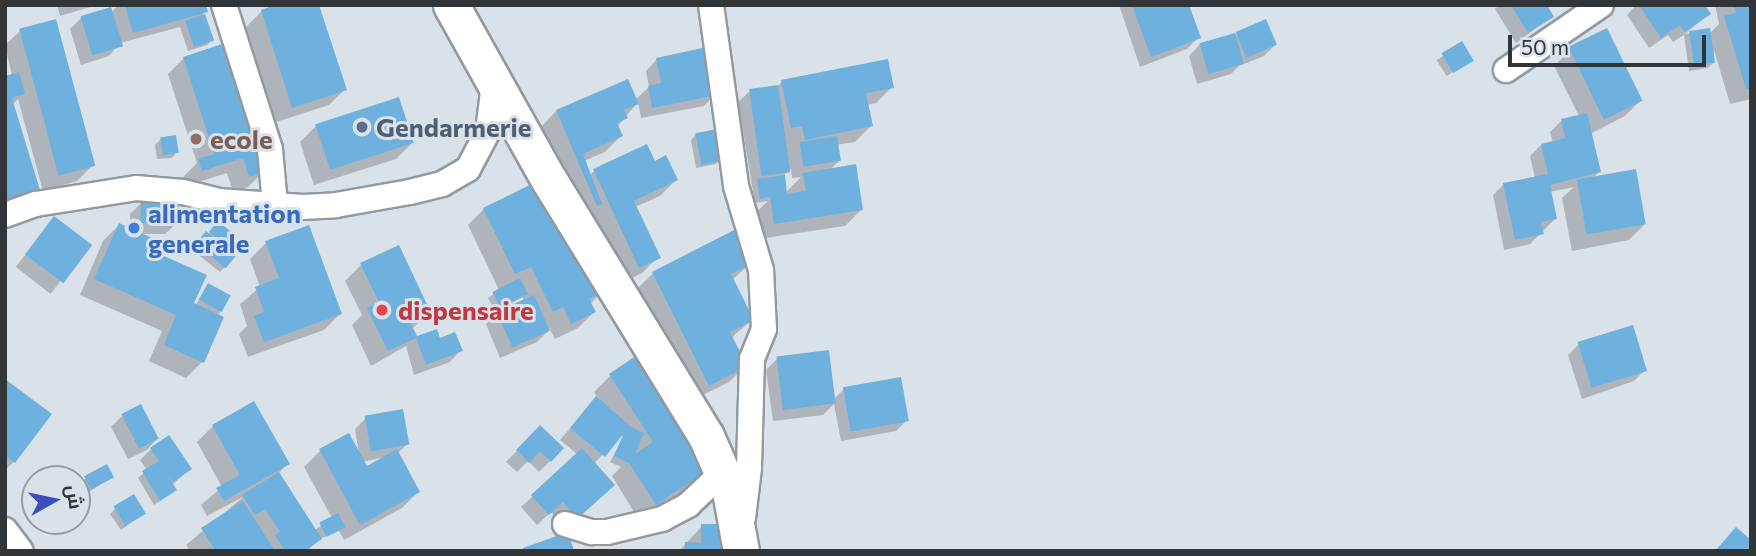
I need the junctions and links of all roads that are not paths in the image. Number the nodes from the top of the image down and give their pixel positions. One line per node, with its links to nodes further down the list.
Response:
1 (224, 5): 7 (street)
2 (451, 5): 6 (street)
3 (711, 5): 12 (street)
4 (1601, 5): 5 (street)
5 (1506, 70)
6 (494, 84): 7 (street); 9 (street)
7 (275, 205): 8 (street)
8 (5, 215)
9 (722, 473): 10 (street); 12 (street)
10 (565, 524)
11 (5, 530): 13 (street)
12 (741, 544)
13 (21, 551)

